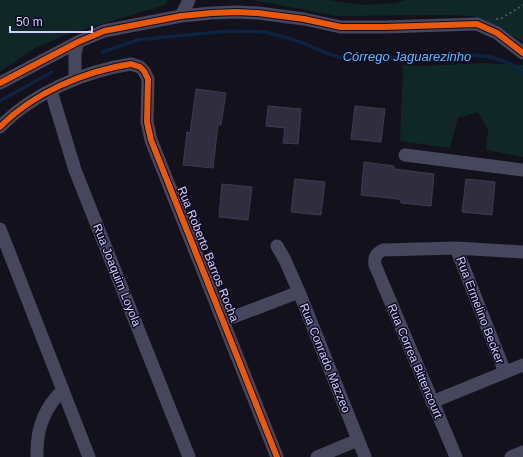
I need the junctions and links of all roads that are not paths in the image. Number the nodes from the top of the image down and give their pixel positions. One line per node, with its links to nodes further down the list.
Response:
1 (189, 0): 2 (street)
2 (181, 16): 3 (street); 4 (street)
3 (77, 48): 5 (street); 6 (street)
4 (523, 53)
5 (75, 74): 7 (street); 16 (street, Rua Roberto Barros Rocha)
6 (0, 83)
7 (51, 91): 8 (street); 25 (street, Rua Joaquim Loyola)
8 (0, 127)
9 (406, 155): 10 (street)
10 (523, 170)
11 (0, 229): 19 (street)
12 (278, 246): 15 (street, Rua Conrado Mazzeo)
13 (456, 248): 14 (street); 18 (street, Rua Ermelino Becker); 20 (street, Rua Correa Bittencourt)
14 (523, 252)
15 (299, 292): 16 (street); 21 (street, Rua Conrado Mazzeo)
16 (223, 321): 26 (street, Rua Roberto Barros Rocha)
17 (523, 365): 18 (street)
18 (505, 372): 20 (street)
19 (62, 391): 23 (street); 24 (street)
20 (432, 402): 29 (street, Rua Correa Bittencourt)
21 (358, 440): 27 (street); 28 (street, Rua Conrado Mazzeo)
22 (523, 452): 30 (street)
23 (37, 457)
24 (89, 457)
25 (189, 457)
26 (277, 457)
27 (317, 457)
28 (365, 457)
29 (456, 457)
30 (511, 457)

